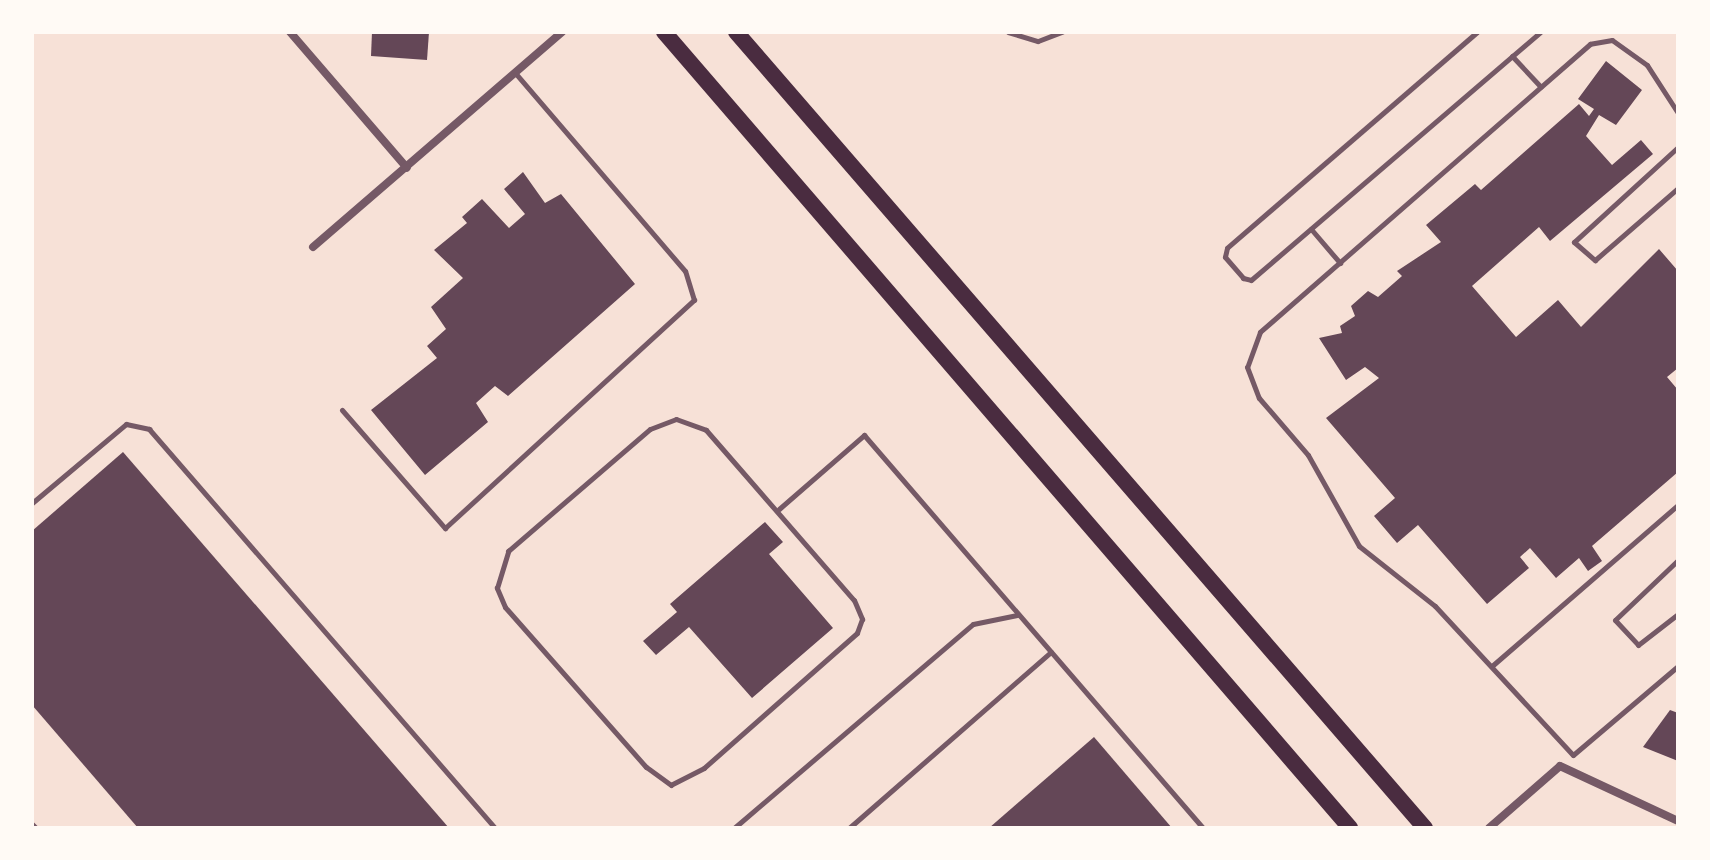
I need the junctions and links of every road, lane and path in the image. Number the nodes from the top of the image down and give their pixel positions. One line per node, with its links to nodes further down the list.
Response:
1 (290, 32): 15 (street)
2 (562, 32): 11 (street)
3 (664, 32): 37 (main road)
4 (736, 32): 38 (main road)
5 (1008, 32): 9 (lane)
6 (1062, 32): 9 (lane)
7 (1477, 32): 17 (lane)
8 (1540, 32): 10 (lane)
9 (1016, 34)
10 (1512, 56): 12 (lane); 17 (lane)
11 (515, 73): 15 (street); 20 (lane)
12 (1541, 87): 13 (lane); 19 (lane)
13 (1678, 113)
14 (1678, 147): 16 (lane)
15 (407, 168): 18 (street)
16 (1678, 188)
17 (1311, 229): 19 (lane)
18 (313, 247)
19 (1340, 263): 28 (lane)
20 (342, 410)
21 (32, 503): 33 (lane)
22 (1678, 505): 28 (lane)
23 (779, 509): 23 (lane); 26 (lane)
24 (1678, 560): 25 (lane)
25 (1678, 614)
26 (1018, 615): 27 (lane); 34 (lane)
27 (1051, 652): 35 (lane); 36 (lane)
28 (1493, 665): 30 (lane)
29 (1678, 666): 30 (lane)
30 (1573, 755): 31 (lane)
31 (1560, 766): 32 (street); 39 (street)
32 (1678, 821)
33 (495, 828)
34 (734, 828)
35 (849, 828)
36 (1203, 828)
37 (1350, 828)
38 (1425, 828)
39 (1489, 828)

